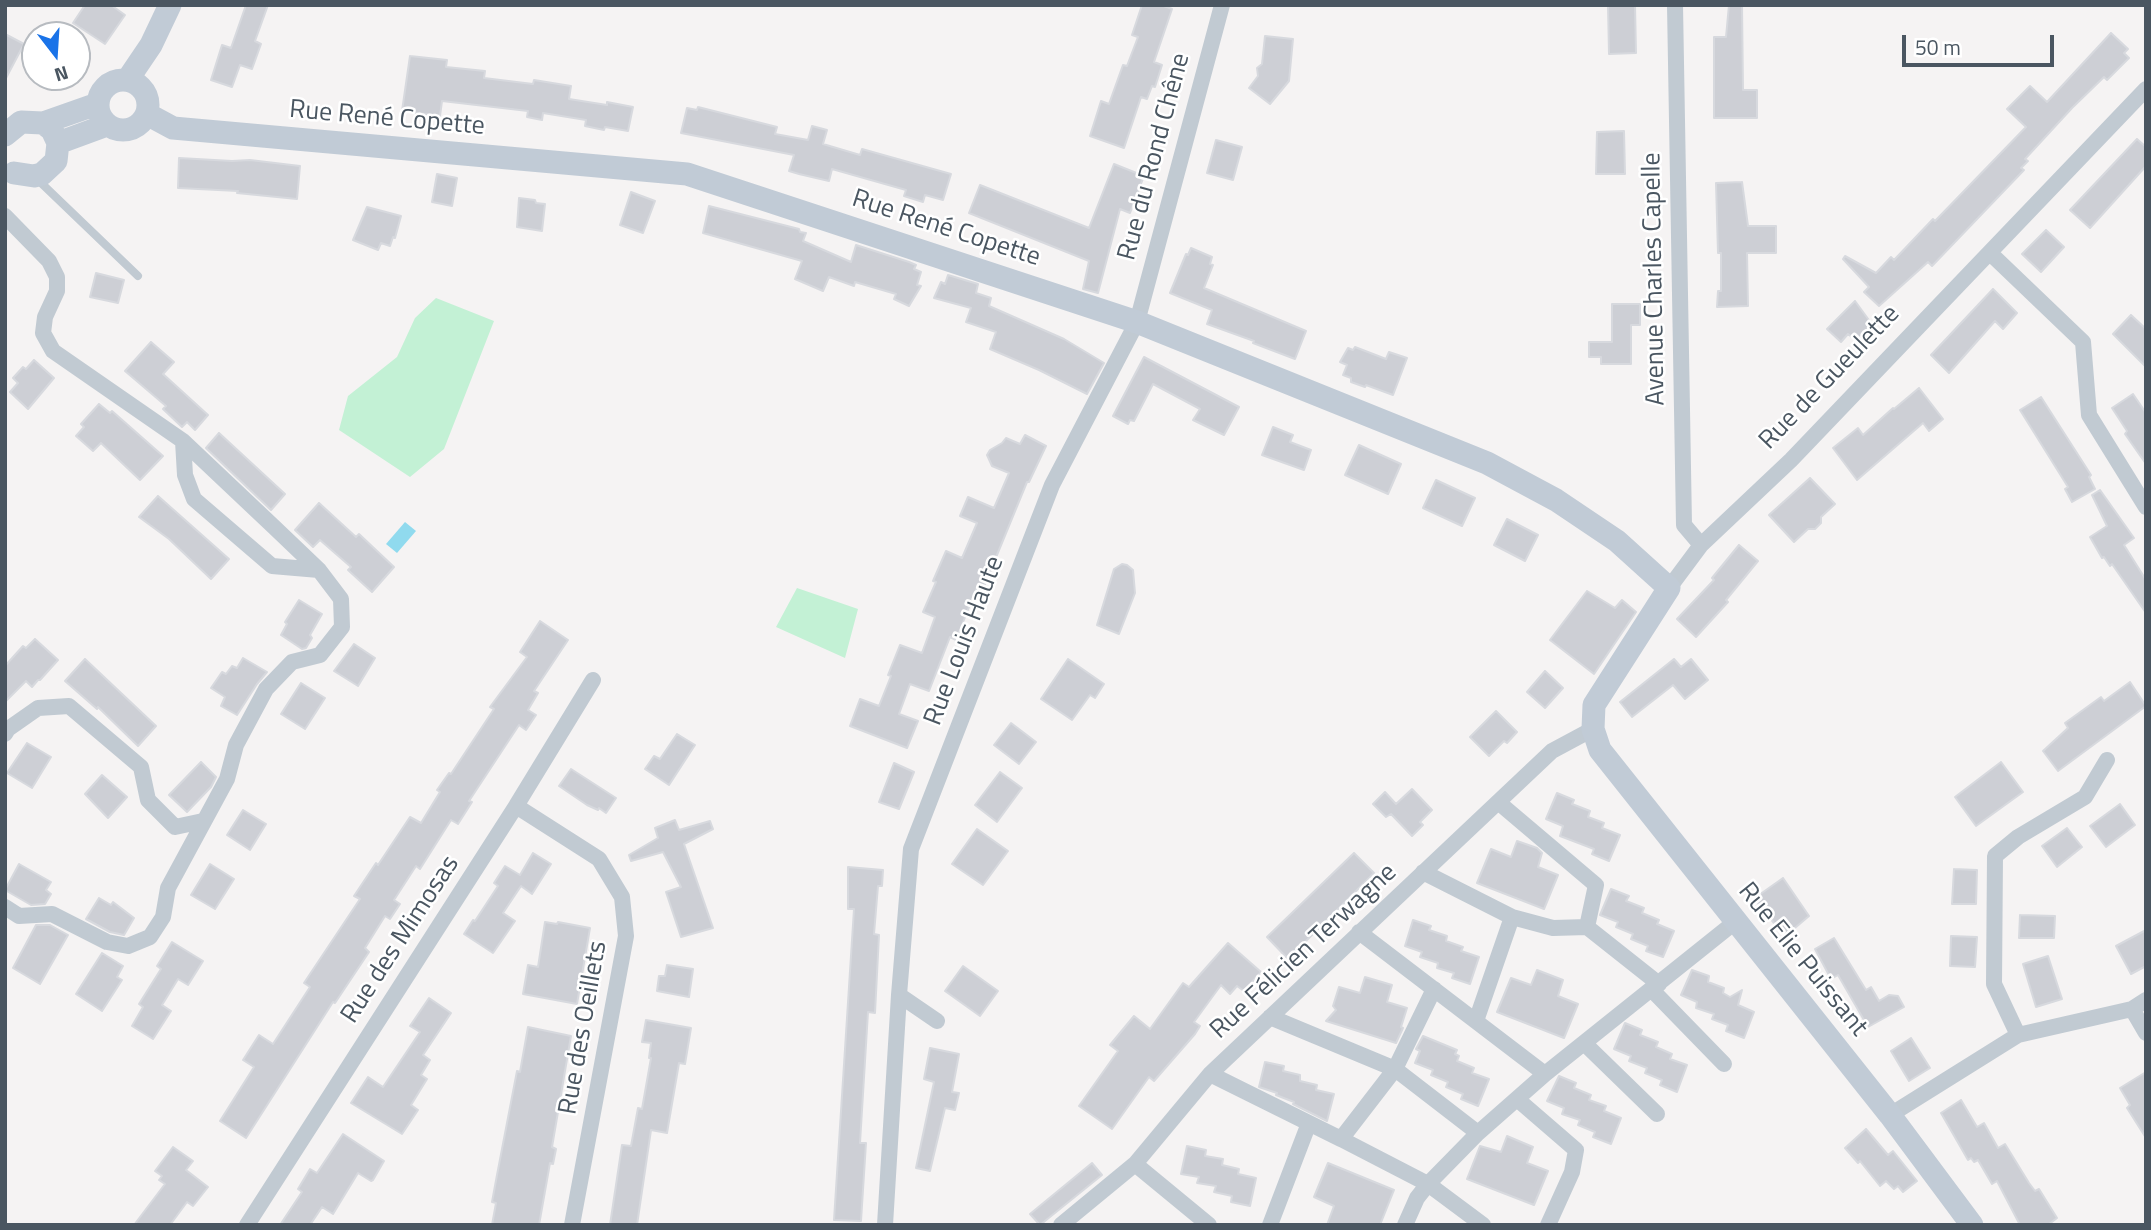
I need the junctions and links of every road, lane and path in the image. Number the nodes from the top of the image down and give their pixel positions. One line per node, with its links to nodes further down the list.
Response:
1 (170, 5): 4 (street)
2 (1222, 5): 15 (street, Rue du Rond Chêne)
3 (1675, 5): 18 (street, Avenue Charles Capelle)
4 (128, 79): 6 (street); 7 (street)
5 (2146, 89): 13 (street, Rue de Gueulette)
6 (147, 114): 7 (street); 15 (street, Rue René Copette)
7 (102, 115): 8 (street); 10 (street)
8 (43, 123): 9 (street); 10 (street)
9 (5, 135)
10 (58, 143): 11 (street)
11 (15, 174): 14 (lane)
12 (5, 216): 16 (street)
13 (1990, 253): 17 (street); 18 (street, Rue de Gueulette)
14 (138, 276)
15 (1137, 322): 20 (street, Rue René Copette); 36 (street, Rue Louis Haute)
16 (183, 441): 19 (street); 19 (street)
17 (2146, 508)
18 (1701, 545): 20 (street, Rue de Gueulette)
19 (319, 570): 27 (street)
20 (1669, 588): 22 (street, Rue de Gueulette)
21 (593, 680): 26 (street, Rue des Mimosas)
22 (1594, 729): 25 (street, Rue Félicien Terwagne); 31 (street, Rue Elie Puissant)
23 (5, 734): 27 (street)
24 (2107, 760): 42 (street)
25 (1498, 802): 28 (street, Rue Félicien Terwagne); 32 (street)
26 (516, 806): 56 (street, Rue des Mimosas); 57 (street, Rue des Oeillets)
27 (204, 821): 29 (street)
28 (1423, 872): 30 (street); 33 (street, Rue Félicien Terwagne)
29 (5, 907)
30 (1512, 917): 32 (street); 40 (street)
31 (1735, 922): 34 (street); 50 (street, Rue Elie Puissant)
32 (1587, 927): 34 (street)
33 (1359, 932): 35 (street); 38 (street, Rue Félicien Terwagne)
34 (1655, 987): 43 (street); 44 (street)
35 (1434, 989): 40 (street); 45 (street)
36 (899, 995): 39 (street); 58 (street, Rue Louis Haute)
37 (2139, 1005): 41 (street); 42 (street)
38 (1270, 1017): 45 (street); 46 (street, Rue Félicien Terwagne)
39 (937, 1021)
40 (1476, 1021): 47 (street)
41 (2146, 1033)
42 (2018, 1035): 50 (street)
43 (1584, 1043): 47 (street); 49 (street)
44 (1724, 1064)
45 (1395, 1069): 52 (street); 53 (street)
46 (1210, 1074): 51 (street); 54 (street, Rue Félicien Terwagne)
47 (1545, 1074): 48 (street)
48 (1517, 1099): 52 (street); 64 (street)
49 (1657, 1114)
50 (1890, 1115): 65 (street, Rue Elie Puissant)
51 (1309, 1123): 53 (street); 61 (street)
52 (1478, 1133): 55 (street)
53 (1341, 1139): 55 (street)
54 (1135, 1164): 59 (street, Rue Félicien Terwagne); 60 (street)
55 (1429, 1184): 62 (street); 63 (street)
56 (247, 1225)
57 (572, 1225)
58 (885, 1225)
59 (1061, 1225)
60 (1209, 1225)
61 (1270, 1225)
62 (1405, 1225)
63 (1483, 1225)
64 (1548, 1225)
65 (1972, 1225)

